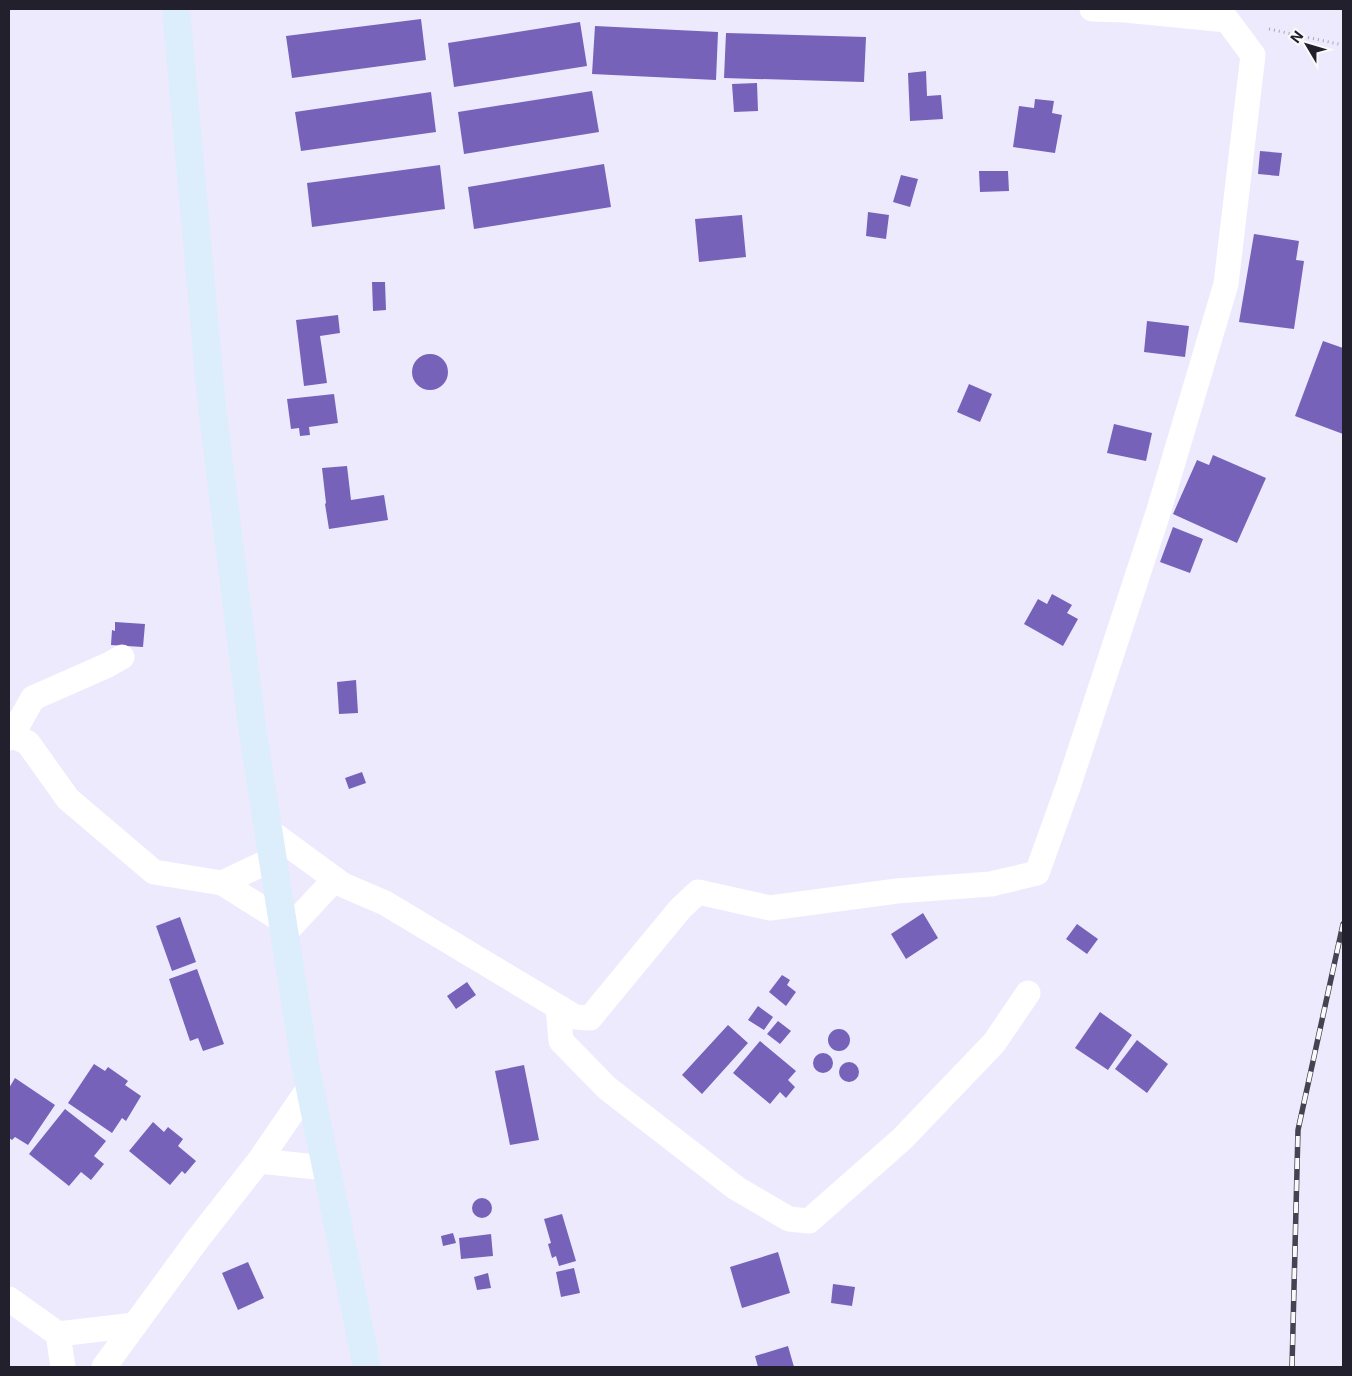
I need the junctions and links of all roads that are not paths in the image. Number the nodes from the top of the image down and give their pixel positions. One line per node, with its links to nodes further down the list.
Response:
1 (176, 9): 6 (street)
2 (1092, 9): 3 (street)
3 (1103, 9): 13 (street)
4 (122, 657): 5 (street)
5 (10, 736): 9 (street)
6 (268, 830): 7 (street); 8 (street)
7 (273, 859): 9 (street); 10 (street)
8 (335, 879): 10 (street); 12 (street)
9 (222, 882): 10 (street)
10 (283, 927): 15 (street)
11 (1028, 993): 14 (street)
12 (558, 1007): 13 (street); 14 (street)
13 (590, 1018): 14 (street)
14 (569, 1049)
15 (309, 1088): 16 (street); 17 (street)
16 (258, 1161): 17 (street); 19 (street)
17 (326, 1168): 23 (street)
18 (9, 1299): 20 (street)
19 (136, 1325): 20 (street); 22 (street)
20 (58, 1334): 21 (street)
21 (63, 1367)
22 (104, 1367)
23 (367, 1367)

